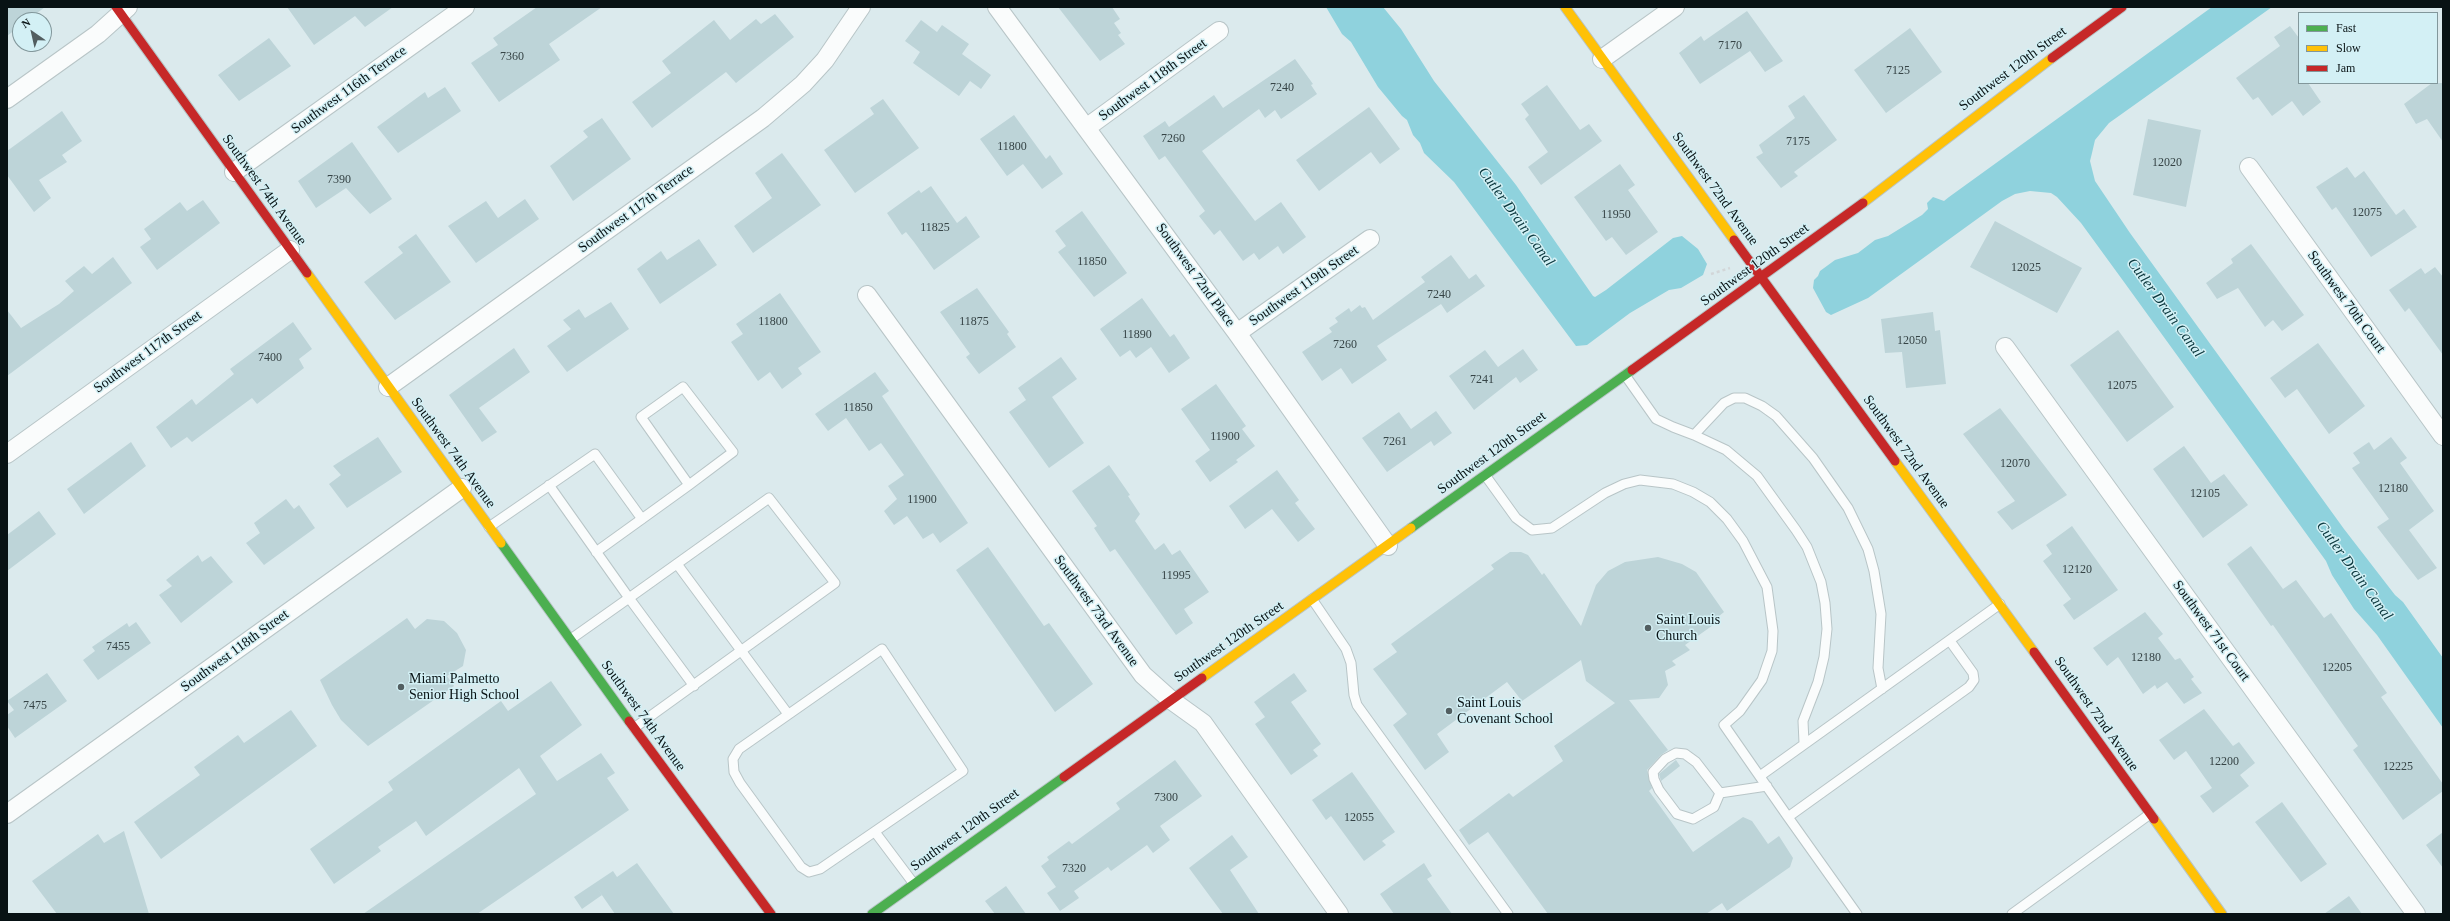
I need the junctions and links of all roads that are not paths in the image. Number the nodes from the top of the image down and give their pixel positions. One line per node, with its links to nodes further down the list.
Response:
1 (465, 7): 13 (street, Southwest 116th Terrace)
2 (860, 7): 21 (street, Southwest 117th Terrace)
3 (997, 7): 11 (street, Southwest 72nd Place)
4 (1565, 7): 9 (street, Southwest 72nd Avenue)
5 (1675, 7): 9 (street)
6 (2122, 7): 16 (street, Southwest 120th Street)
7 (122, 9): 10 (street); 13 (street, Southwest 74th Avenue)
8 (1219, 31): 11 (street, Southwest 118th Street)
9 (1602, 59): 16 (street, Southwest 72nd Avenue)
10 (7, 99)
11 (1086, 128): 18 (street, Southwest 72nd Place)
12 (2249, 167): 23 (street, Southwest 70th Court)
13 (234, 172): 15 (street, Southwest 74th Avenue)
14 (1370, 239): 18 (street, Southwest 119th Street)
15 (290, 250): 21 (street, Southwest 74th Avenue); 24 (street, Southwest 117th Street)
16 (1762, 278): 20 (street, Southwest 120th Street); 36 (street, Southwest 72nd Avenue)
17 (867, 295): 42 (street, Southwest 73rd Avenue)
18 (1238, 333): 31 (street, Southwest 72nd Place)
19 (2005, 347): 61 (street, Southwest 71st Court)
20 (1625, 375): 22 (lane); 25 (street, Southwest 120th Street)
21 (388, 387): 28 (street, Southwest 74th Avenue)
22 (1694, 435): 41 (lane); 45 (lane)
23 (2443, 436)
24 (7, 454)
25 (1485, 475): 31 (street, Southwest 120th Street); 46 (lane)
26 (549, 485): 29 (lane); 30 (lane); 32 (lane)
27 (689, 485): 27 (lane); 29 (lane)
28 (462, 488): 30 (street, Southwest 74th Avenue); 49 (street, Southwest 118th Street)
29 (642, 519): 32 (lane)
30 (489, 527): 37 (street, Southwest 74th Avenue)
31 (1388, 546): 35 (street, Southwest 120th Street)
32 (596, 552): 34 (lane)
33 (677, 564): 34 (lane); 39 (lane); 39 (lane)
34 (629, 598): 37 (lane); 40 (lane)
35 (1312, 599): 42 (street, Southwest 120th Street); 57 (lane)
36 (2000, 604): 38 (lane); 50 (street, Southwest 72nd Avenue)
37 (571, 639): 44 (street, Southwest 74th Avenue)
38 (1950, 641): 41 (lane); 51 (lane)
39 (741, 651): 40 (lane); 43 (lane)
40 (694, 686): 44 (lane)
41 (1882, 689): 45 (lane)
42 (1170, 700): 53 (street, Southwest 120th Street); 54 (street, Southwest 73rd Avenue)
43 (788, 714): 52 (lane); 52 (lane)
44 (634, 728): 55 (street, Southwest 74th Avenue)
45 (1804, 743): 46 (lane)
46 (1760, 776): 47 (lane)
47 (1767, 786): 48 (lane); 51 (lane)
48 (1720, 793): 48 (lane)
49 (7, 814)
50 (2150, 814): 59 (lane); 60 (street, Southwest 72nd Avenue)
51 (1788, 817): 58 (lane)
52 (875, 832): 53 (lane)
53 (914, 884): 56 (street, Southwest 120th Street)
54 (1333, 912)
55 (771, 914)
56 (872, 914)
57 (1508, 914)
58 (1857, 914)
59 (2012, 914)
60 (2222, 914)
61 (2416, 914)

